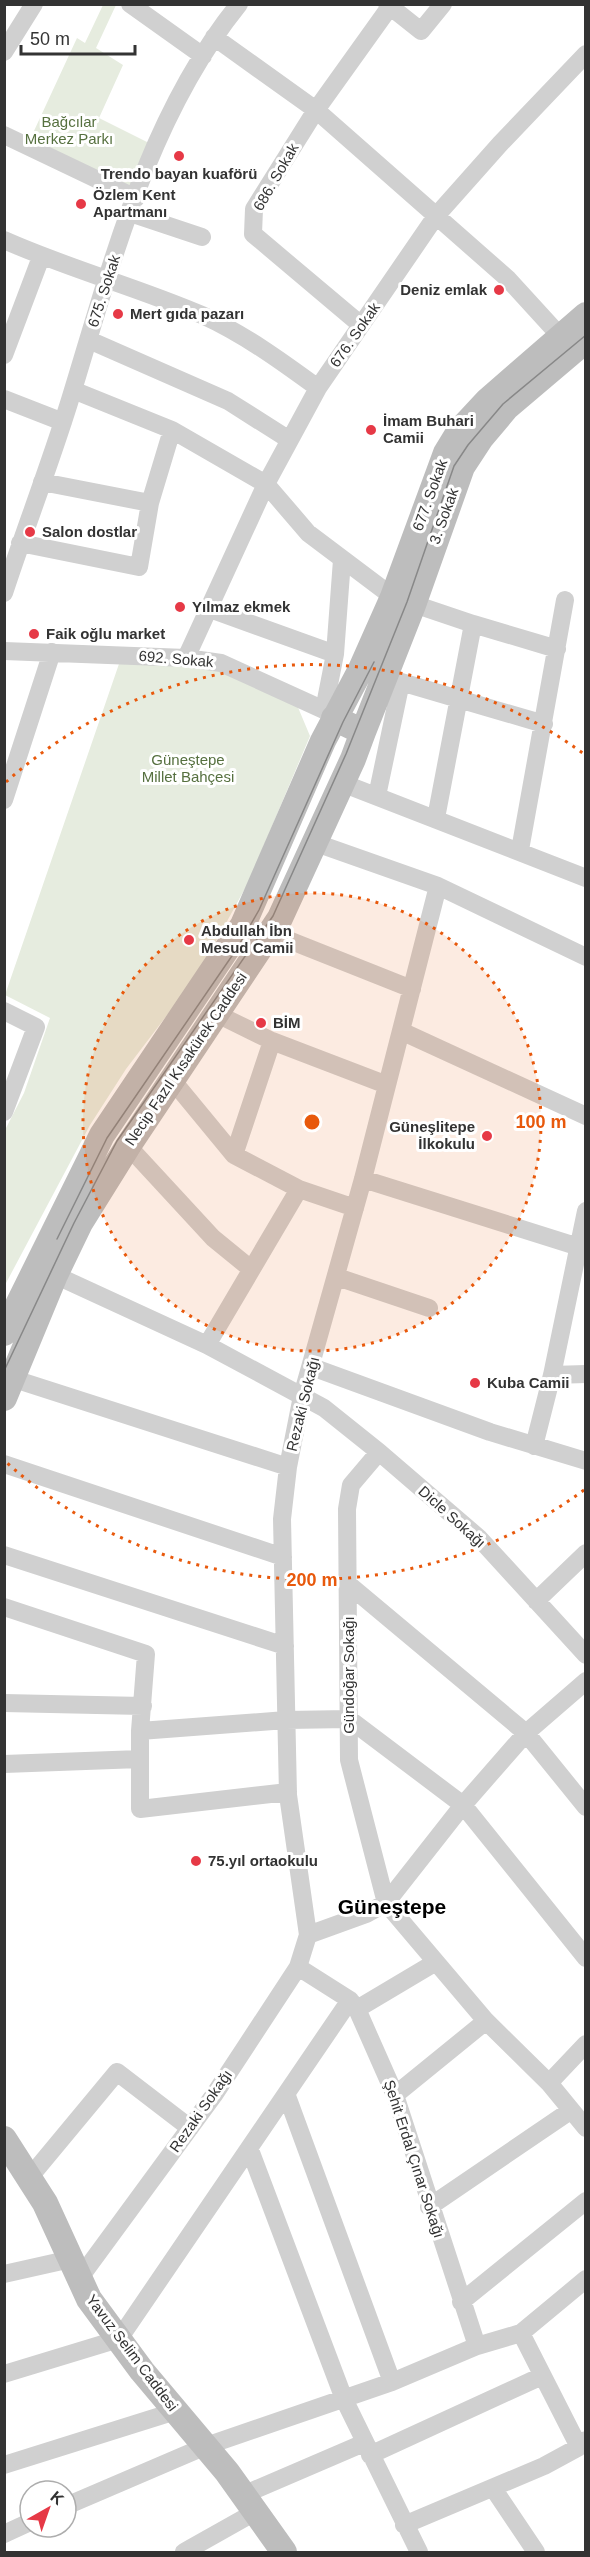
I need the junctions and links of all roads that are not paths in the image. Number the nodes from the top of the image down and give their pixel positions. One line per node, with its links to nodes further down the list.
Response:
1 (34, 4): 7 (street)
2 (130, 4): 9 (street)
3 (239, 4): 6 (street, 675. Sokak)
4 (443, 4): 5 (street)
5 (388, 6): 10 (street, 686. Sokak)
6 (214, 37): 9 (street, 675. Sokak); 10 (street)
7 (4, 52)
8 (585, 54): 13 (street, 676. Sokak)
9 (203, 56): 12 (street, 675. Sokak)
10 (316, 110): 13 (street); 19 (street, 686. Sokak)
11 (4, 135): 12 (street)
12 (133, 206): 14 (street); 17 (street, 675. Sokak)
13 (436, 216): 19 (street, 676. Sokak); 20 (street)
14 (202, 237)
15 (4, 240): 16 (street)
16 (41, 256): 17 (street); 22 (street)
17 (107, 280): 21 (street, 675. Sokak); 23 (street)
18 (585, 315): 20 (main road)
19 (361, 326): 23 (street, 676. Sokak)
20 (573, 338): 36 (main road, 3. Sokak)
21 (89, 340): 24 (street, 675. Sokak); 28 (street)
22 (4, 355)
23 (318, 388): 28 (street, 676. Sokak)
24 (73, 390): 26 (street, 675. Sokak); 27 (street)
25 (4, 399): 26 (street)
26 (63, 422): 29 (street, 675. Sokak)
27 (172, 430): 30 (street); 31 (street)
28 (288, 439): 30 (street, 676. Sokak)
29 (42, 482): 31 (street); 32 (street, 675. Sokak)
30 (266, 483): 33 (street); 37 (street, 676. Sokak)
31 (150, 503): 32 (street)
32 (20, 543): 34 (street, 675. Sokak)
33 (342, 560): 36 (street); 42 (street)
34 (4, 592)
35 (565, 600): 39 (street)
36 (403, 601): 38 (street); 45 (main road); 47 (main road, 3. Sokak)
37 (210, 609): 42 (street); 43 (street, 676. Sokak)
38 (473, 624): 39 (street); 44 (street)
39 (557, 649): 46 (street)
40 (4, 651): 41 (street, 692. Sokak)
41 (52, 652): 43 (street, 692. Sokak); 49 (street)
42 (335, 654): 45 (street)
43 (186, 657): 45 (street, 692. Sokak)
44 (458, 698): 46 (street); 50 (street); 51 (street)
45 (329, 714): 47 (main road); 80 (main road, Necip Fazıl Kısakürek Caddesi)
46 (544, 724): 53 (street)
47 (363, 732): 48 (main road, Necip Fazıl Kısakürek Caddesi)
48 (342, 783): 50 (street); 52 (main road, Necip Fazıl Kısakürek Caddesi)
49 (5, 796)
50 (377, 796): 51 (street)
51 (436, 819): 53 (street)
52 (316, 843): 55 (street); 56 (main road, Necip Fazıl Kısakürek Caddesi)
53 (520, 850): 54 (street)
54 (585, 878)
55 (438, 886): 57 (street); 58 (street, Rezaki Sokağı)
56 (271, 933): 58 (street); 60 (main road, Necip Fazıl Kısakürek Caddesi)
57 (585, 957)
58 (412, 989): 61 (street, Rezaki Sokağı)
59 (4, 1011): 65 (street)
60 (217, 1014): 62 (street); 63 (main road, Necip Fazıl Kısakürek Caddesi)
61 (401, 1031): 64 (street, Rezaki Sokağı); 66 (street)
62 (272, 1041): 64 (street); 68 (street)
63 (173, 1081): 67 (main road, Necip Fazıl Kısakürek Caddesi); 68 (street)
64 (387, 1085): 69 (street, Rezaki Sokağı)
65 (4, 1112)
66 (585, 1116)
67 (128, 1146): 74 (street); 75 (main road, Necip Fazıl Kısakürek Caddesi)
68 (234, 1155): 70 (street)
69 (363, 1179): 71 (street, Rezaki Sokağı); 73 (street)
70 (299, 1189): 71 (street); 74 (street)
71 (355, 1208): 76 (street, Rezaki Sokağı)
72 (585, 1211): 73 (street)
73 (579, 1246): 78 (street)
74 (251, 1269): 81 (street)
75 (55, 1275): 81 (street, Dicle Sokağı); 85 (main road, Necip Fazıl Kısakürek Caddesi)
76 (337, 1277): 79 (street); 82 (street, Rezaki Sokağı)
77 (585, 1287): 78 (street)
78 (567, 1296): 84 (street)
79 (429, 1308)
80 (4, 1333)
81 (207, 1345): 86 (street, Dicle Sokağı)
82 (312, 1367): 86 (street, Rezaki Sokağı); 87 (street)
83 (585, 1374): 84 (street)
84 (552, 1375): 87 (street)
85 (8, 1388): 91 (street)
86 (303, 1396): 88 (street, Dicle Sokağı); 91 (street, Rezaki Sokağı)
87 (534, 1446): 89 (street)
88 (379, 1452): 95 (street, Gündoğar Sokağı); 96 (street, Dicle Sokağı)
89 (585, 1461)
90 (4, 1464): 94 (street)
91 (288, 1467): 94 (street, Rezaki Sokağı)
92 (4, 1555): 98 (street)
93 (584, 1556): 96 (street)
94 (283, 1557): 98 (street, Rezaki Sokağı)
95 (348, 1584): 103 (street, Gündoğar Sokağı); 106 (street)
96 (536, 1601): 99 (street, Dicle Sokağı)
97 (4, 1606): 102 (street)
98 (285, 1646): 104 (street, Rezaki Sokağı)
99 (585, 1655)
100 (585, 1681): 106 (street)
101 (4, 1703): 102 (street)
102 (143, 1706): 105 (street)
103 (349, 1719): 104 (street); 110 (street); 112 (street, Gündoğar Sokağı)
104 (286, 1720): 105 (street); 109 (street, Rezaki Sokağı)
105 (140, 1731): 107 (street)
106 (526, 1733): 110 (street); 111 (street)
107 (140, 1759): 108 (street); 109 (street)
108 (4, 1764)
109 (288, 1791): 113 (street, Rezaki Sokağı)
110 (463, 1805): 112 (street); 114 (street)
111 (585, 1808)
112 (386, 1903): 113 (street); 115 (street)
113 (308, 1935): 116 (street, Rezaki Sokağı)
114 (585, 1958)
115 (436, 1962): 117 (street); 118 (street)
116 (298, 1967): 117 (street); 124 (street, Rezaki Sokağı)
117 (354, 2005): 121 (street, Şehit Erdal Çınar Sokağı); 122 (street)
118 (486, 2021): 120 (street); 121 (street)
119 (585, 2044): 120 (street)
120 (549, 2082): 123 (street)
121 (395, 2095): 130 (street, Şehit Erdal Çınar Sokağı)
122 (286, 2096): 127 (street); 140 (street)
123 (570, 2111): 125 (street); 130 (street)
124 (190, 2128): 128 (street); 131 (street, Rezaki Sokağı)
125 (585, 2128)
126 (4, 2139): 128 (main road, Yavuz Selim Caddesi)
127 (250, 2150): 136 (street); 141 (street)
128 (29, 2178): 131 (main road, Yavuz Selim Caddesi)
129 (585, 2200): 134 (street)
130 (429, 2207): 134 (street, Şehit Erdal Çınar Sokağı)
131 (75, 2269): 132 (street); 136 (main road, Yavuz Selim Caddesi)
132 (4, 2274)
133 (585, 2279): 135 (street)
134 (461, 2302): 137 (street, Şehit Erdal Çınar Sokağı)
135 (521, 2333): 137 (street); 139 (street)
136 (118, 2339): 138 (street); 142 (main road, Yavuz Selim Caddesi)
137 (477, 2346): 140 (street)
138 (4, 2374)
139 (542, 2376): 143 (street); 145 (street)
140 (392, 2382): 141 (street)
141 (344, 2399): 144 (street); 145 (street)
142 (176, 2411): 144 (main road, Yavuz Selim Caddesi); 146 (street)
143 (582, 2444): 147 (street)
144 (206, 2446): 148 (street); 149 (main road, Yavuz Selim Caddesi)
145 (367, 2449): 149 (street); 150 (street)
146 (4, 2465)
147 (493, 2488): 150 (street); 156 (street)
148 (78, 2501)
149 (249, 2503): 153 (street); 154 (main road, Yavuz Selim Caddesi)
150 (404, 2525): 155 (street)
151 (18, 2528): 152 (street)
152 (4, 2534)
153 (188, 2552)
154 (284, 2553)
155 (419, 2553)
156 (536, 2553)

